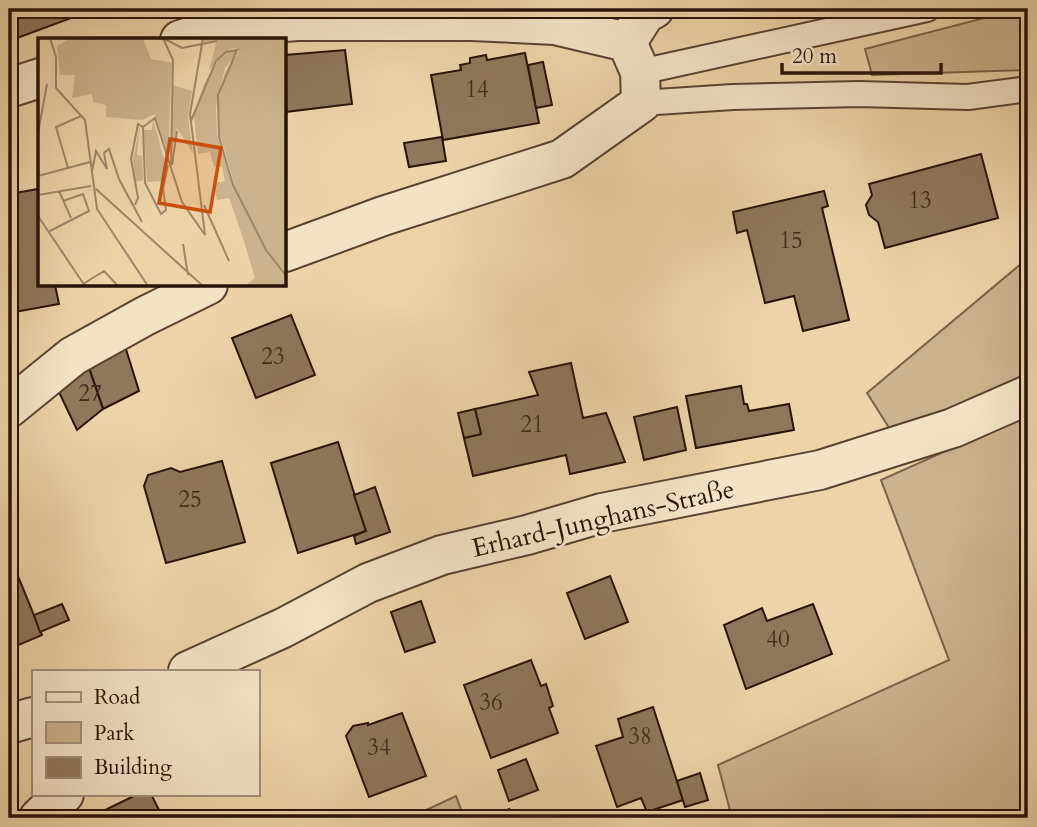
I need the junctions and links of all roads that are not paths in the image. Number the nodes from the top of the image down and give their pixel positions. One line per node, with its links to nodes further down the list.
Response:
1 (654, 9): 4 (street)
2 (927, 9): 4 (lane)
3 (186, 38): 4 (street)
4 (636, 72): 7 (lane); 8 (street)
5 (38, 79): 6 (street)
6 (9, 88)
7 (1028, 89)
8 (287, 251)
9 (204, 287): 11 (street)
10 (1028, 395): 12 (street, Erhard-Junghans-Straße)
11 (9, 408)
12 (190, 670)
13 (32, 717): 14 (street)
14 (9, 724)
15 (62, 796): 16 (street)
16 (39, 818)

